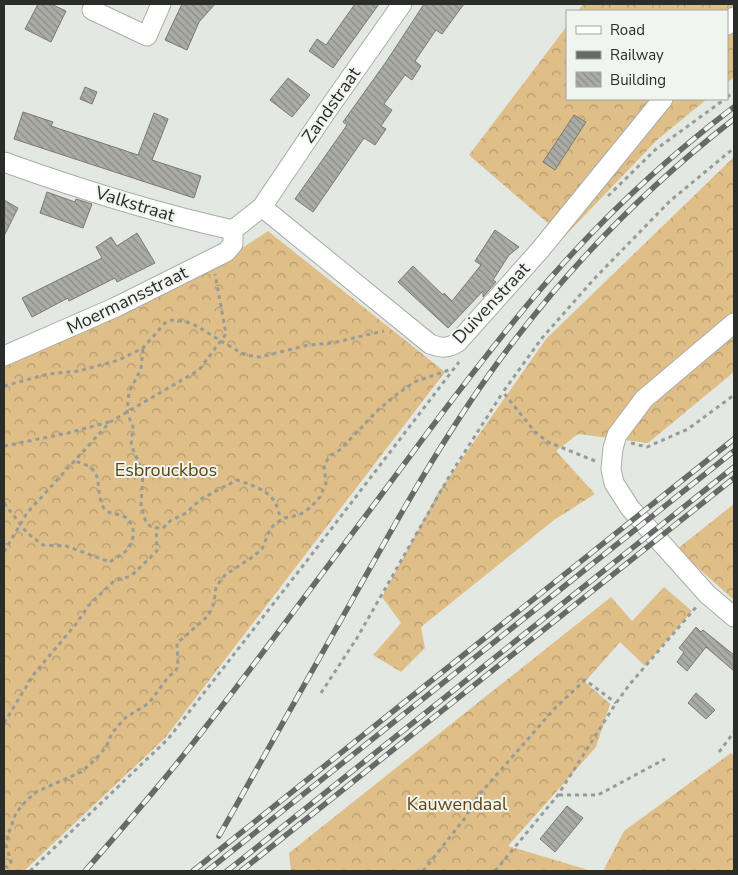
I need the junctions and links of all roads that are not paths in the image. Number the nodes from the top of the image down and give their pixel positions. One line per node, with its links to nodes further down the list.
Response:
1 (161, 4): 3 (street)
2 (402, 4): 6 (street, Zandstraat)
3 (92, 10)
4 (662, 100): 6 (street, Duivenstraat)
5 (4, 162): 7 (street, Valkstraat)
6 (262, 207): 7 (street)
7 (233, 230): 9 (street, Moermansstraat)
8 (734, 323): 10 (street)
9 (4, 356)
10 (734, 617)

